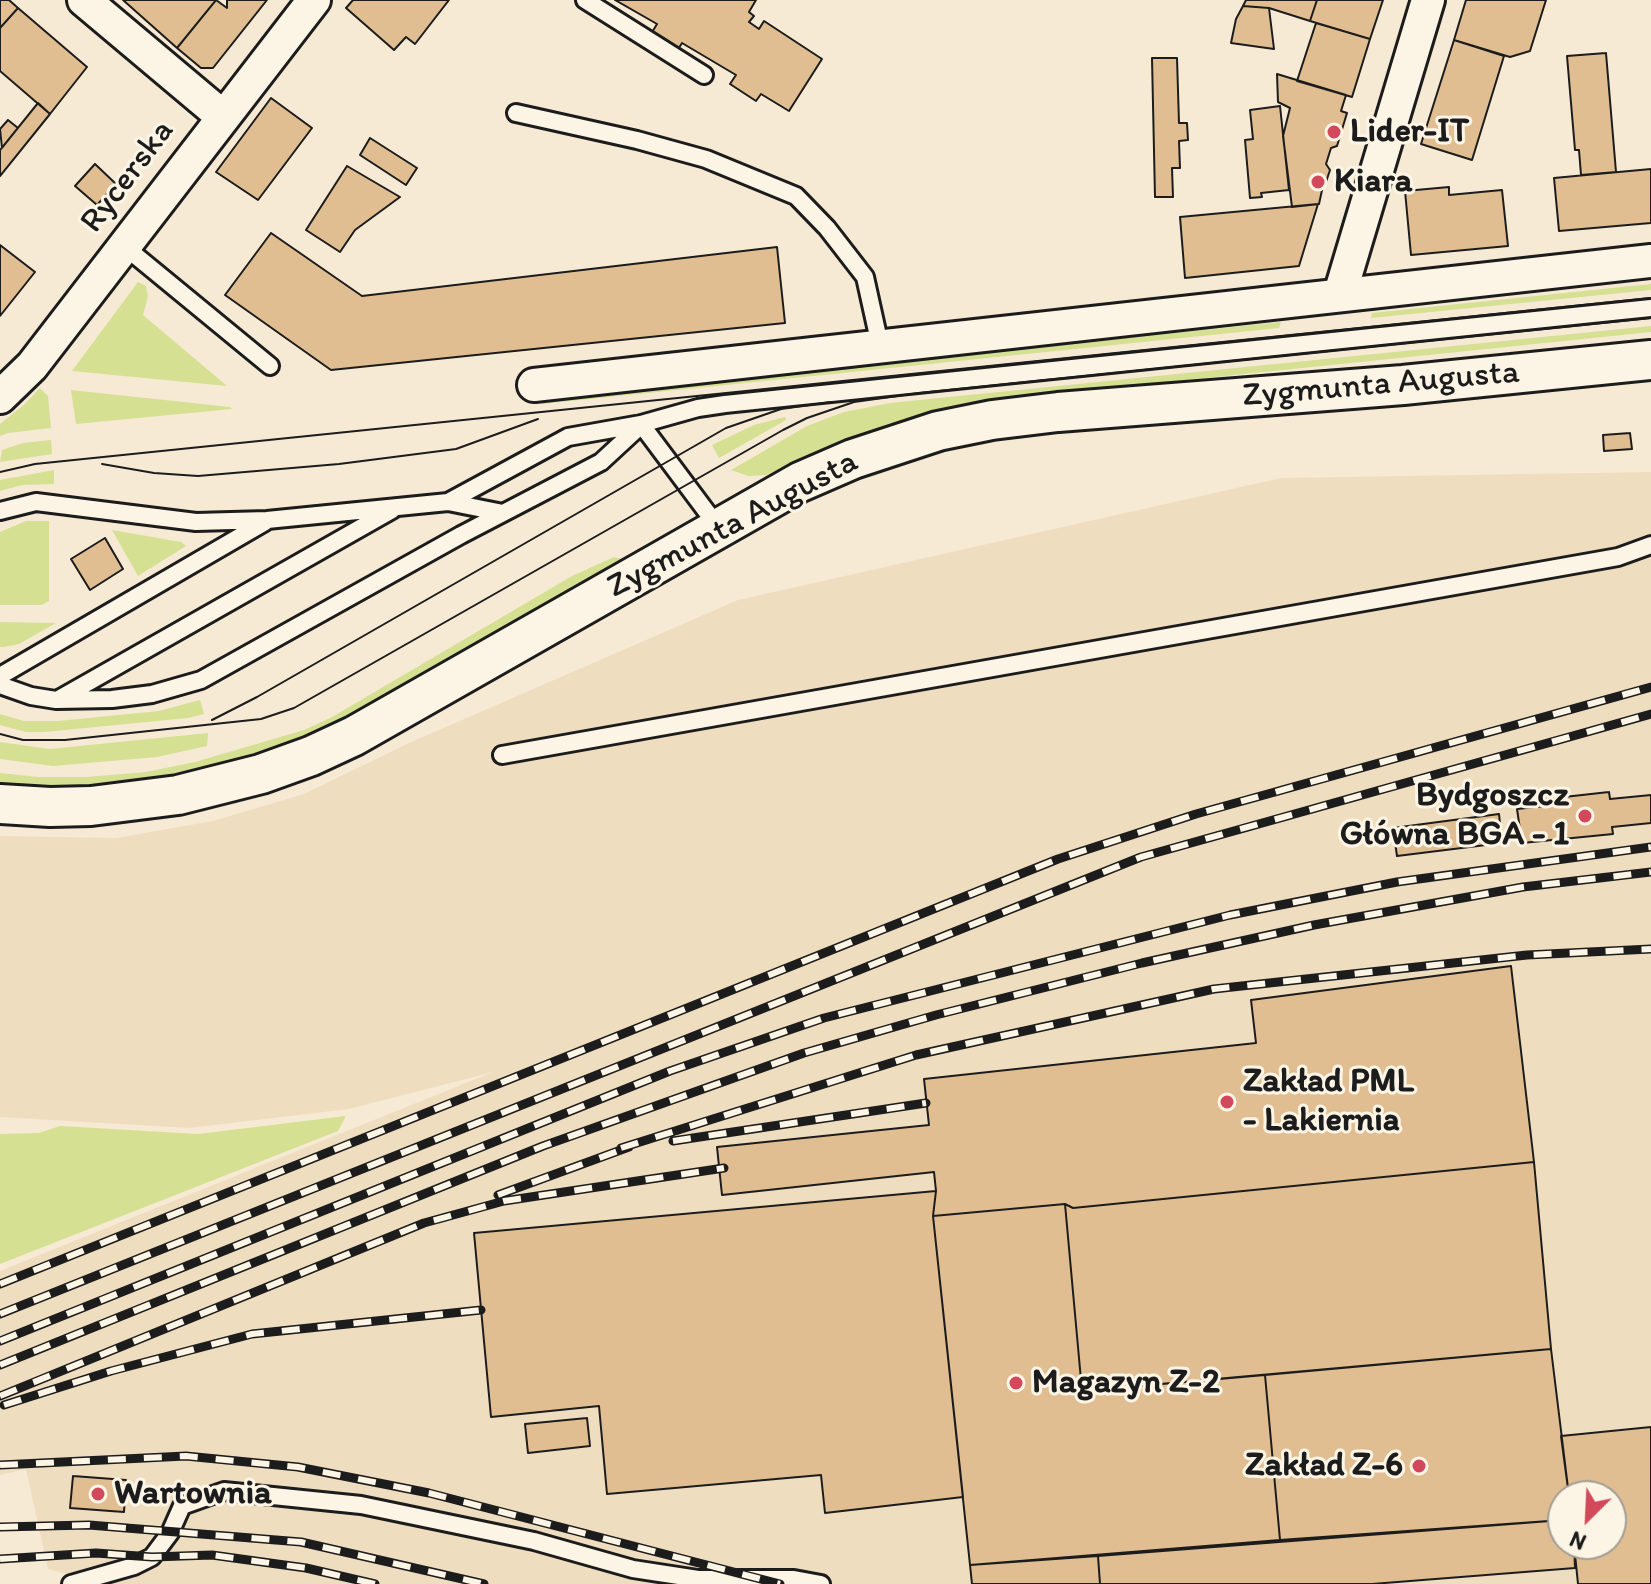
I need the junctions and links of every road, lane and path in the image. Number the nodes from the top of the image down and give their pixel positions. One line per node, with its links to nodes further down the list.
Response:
1 (84, 0): 7 (street)
2 (314, 0): 7 (street, Rycerska)
3 (585, 0): 5 (lane)
4 (1428, 0): 10 (street)
5 (704, 75)
6 (516, 113): 12 (lane)
7 (222, 116): 8 (street, Rycerska)
8 (124, 246): 14 (lane); 16 (street, Rycerska)
9 (1651, 261): 10 (street)
10 (1340, 294): 12 (street)
11 (1651, 308): 17 (lane)
12 (880, 345): 15 (street)
13 (1651, 360): 23 (street, Zygmunta Augusta)
14 (270, 366)
15 (534, 385)
16 (0, 397)
17 (641, 424): 18 (lane); 21 (lane); 23 (lane)
18 (448, 502): 19 (lane); 21 (lane)
19 (398, 507): 22 (lane); 27 (lane)
20 (0, 511): 22 (lane)
21 (503, 513): 27 (lane)
22 (267, 520): 25 (lane)
23 (718, 527): 29 (street, Zygmunta Augusta)
24 (1651, 545): 28 (lane)
25 (0, 676)
26 (0, 685): 27 (lane)
27 (56, 700)
28 (502, 755)
29 (0, 804)
30 (71, 1584): 31 (lane)
31 (821, 1584)

